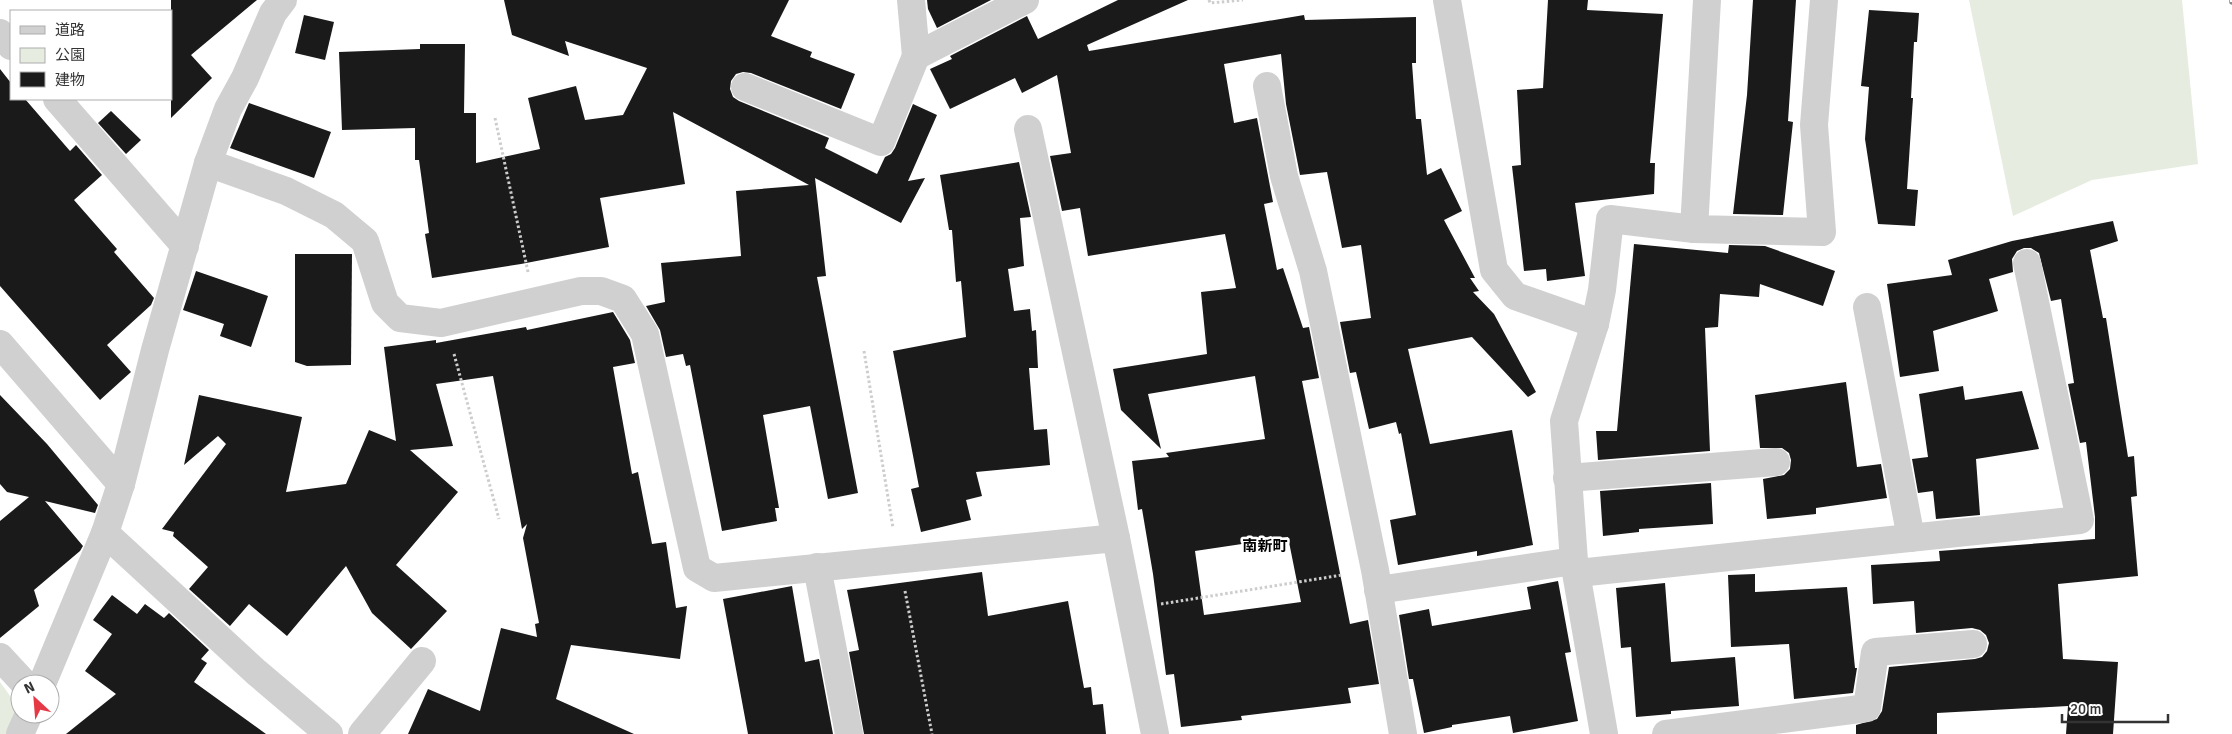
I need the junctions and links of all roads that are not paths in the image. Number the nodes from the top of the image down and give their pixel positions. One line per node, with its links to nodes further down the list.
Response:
1 (912, 0): 9 (street)
2 (1025, 0): 9 (street)
3 (1447, 0): 19 (street)
4 (1707, 0): 15 (street)
5 (1824, 0): 15 (street)
6 (272, 4): 14 (street)
7 (0, 33): 8 (street)
8 (10, 45)
9 (916, 56): 11 (street)
10 (1267, 86): 29 (street)
11 (744, 87)
12 (58, 100): 16 (street)
13 (1028, 128): 25 (street)
14 (208, 163): 16 (street); 27 (street)
15 (1694, 229): 19 (street)
16 (184, 246): 23 (street)
17 (2026, 263): 26 (street)
18 (1867, 307): 26 (street)
19 (1596, 324): 22 (street)
20 (0, 344): 23 (street)
21 (1776, 462): 22 (street)
22 (1567, 478): 28 (street)
23 (121, 484): 24 (street)
24 (106, 533): 34 (street); 35 (street)
25 (1116, 538): 27 (street); 38 (street)
26 (1911, 538): 28 (street)
27 (817, 567): 37 (street)
28 (1576, 567): 29 (street); 40 (street)
29 (1376, 580): 39 (street)
30 (1973, 644): 41 (street)
31 (0, 657): 33 (street)
32 (422, 660): 36 (street)
33 (16, 674)
34 (46, 674)
35 (329, 734)
36 (362, 734)
37 (849, 734)
38 (1155, 734)
39 (1403, 734)
40 (1604, 734)
41 (1666, 734)

